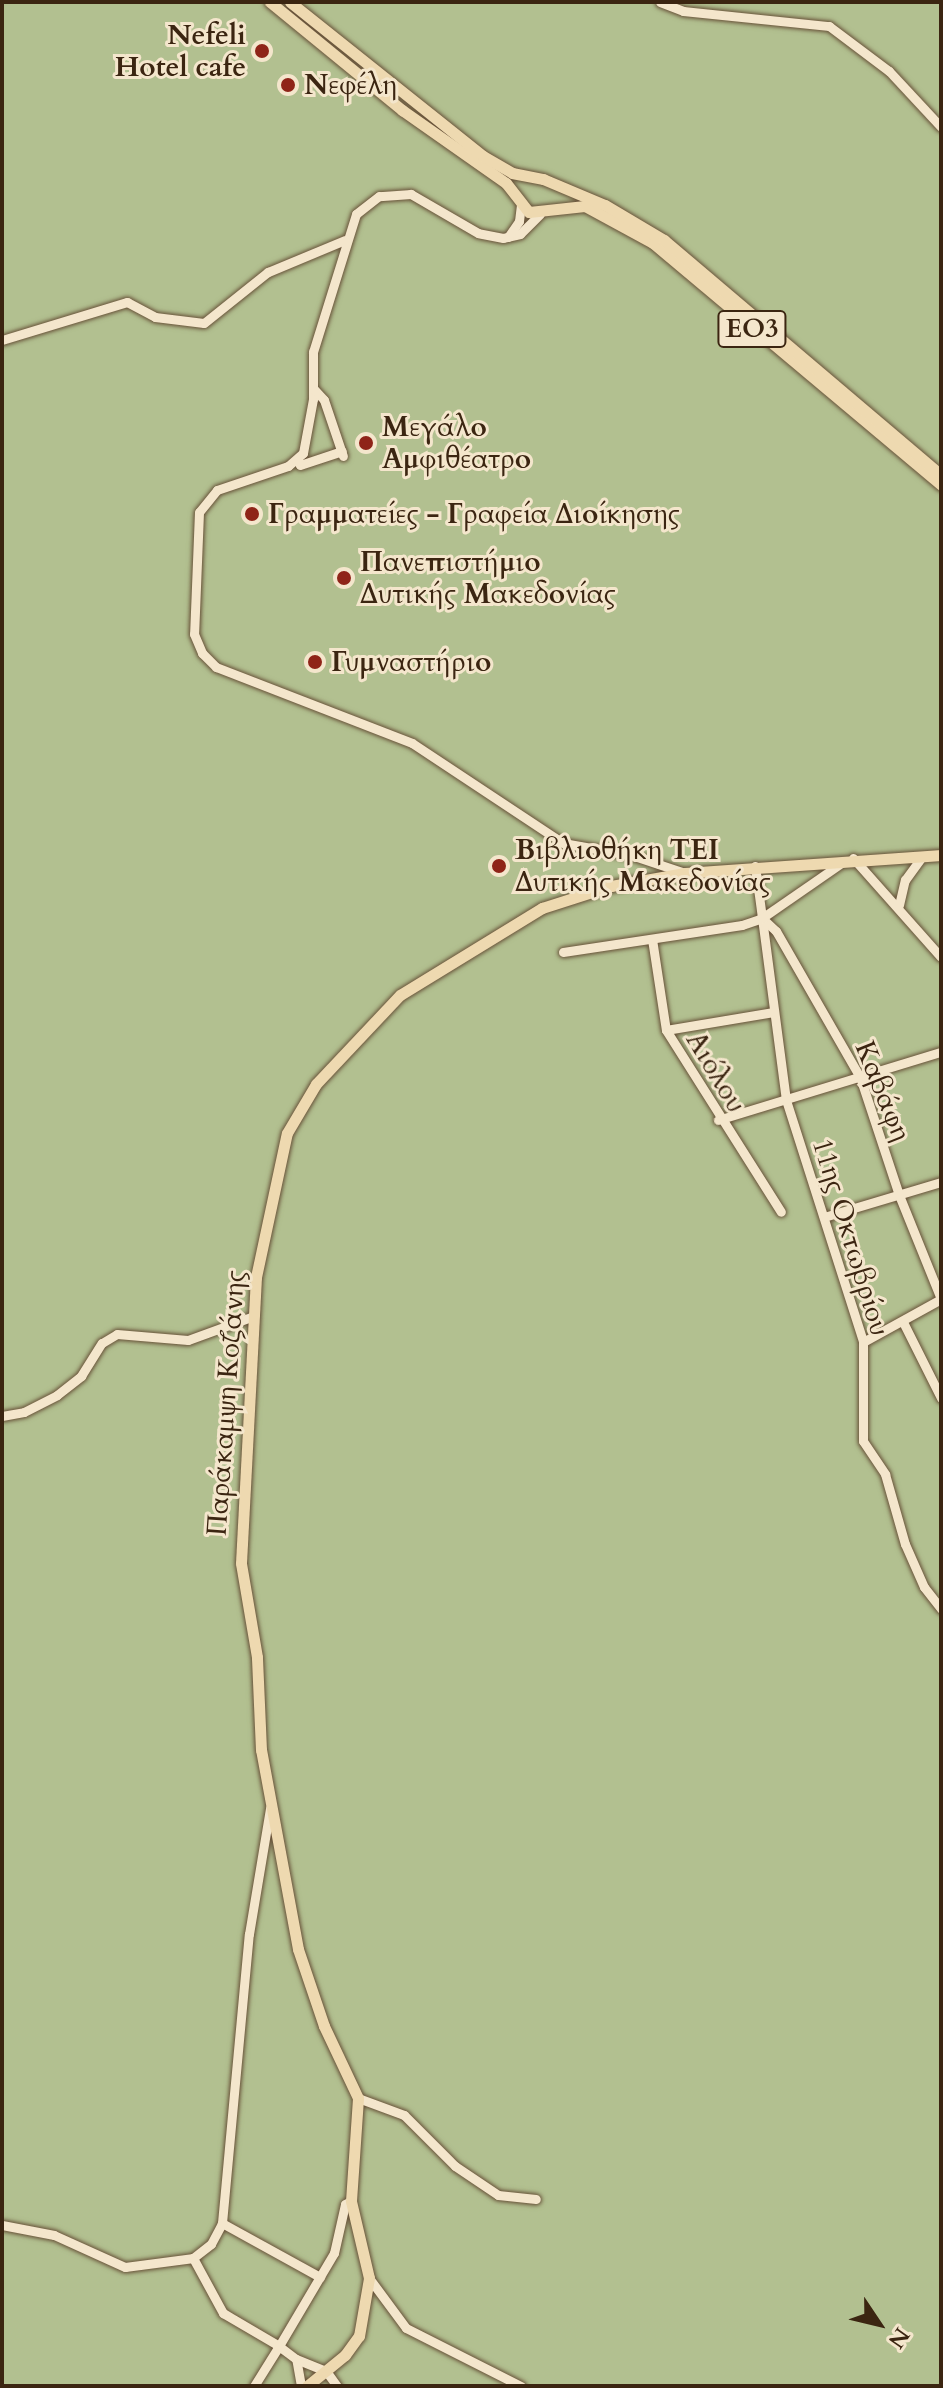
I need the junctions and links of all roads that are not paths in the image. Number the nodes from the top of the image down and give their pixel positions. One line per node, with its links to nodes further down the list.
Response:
1 (270, 2): 7 (main road)
2 (290, 2): 5 (main road, ΕΟ3)
3 (660, 2): 4 (street)
4 (941, 127)
5 (534, 178): 6 (main road, ΕΟ3); 7 (main road)
6 (552, 185): 8 (main road); 14 (main road, ΕΟ3)
7 (520, 202): 8 (main road); 9 (street)
8 (544, 212): 9 (street); 15 (main road, ΕΟ3)
9 (508, 237): 10 (street)
10 (345, 240): 11 (street); 12 (street)
11 (2, 340)
12 (313, 388): 13 (street); 13 (street)
13 (298, 460): 20 (street)
14 (941, 475)
15 (941, 485)
16 (941, 855): 17 (main road, Παράκαμψη Κοζάνης)
17 (922, 857): 18 (main road, Παράκαμψη Κοζάνης); 21 (street)
18 (850, 858): 19 (main road, Παράκαμψη Κοζάνης); 21 (street); 22 (street)
19 (755, 866): 20 (main road, Παράκαμψη Κοζάνης); 22 (street)
20 (685, 873): 37 (main road, Παράκαμψη Κοζάνης)
21 (899, 905): 25 (street)
22 (762, 918): 23 (street); 26 (street, 11ης Οκτωβρίου); 29 (street, Καβάφη)
23 (652, 939): 24 (street); 27 (street, Αιόλου)
24 (563, 952)
25 (941, 957)
26 (774, 1012): 27 (street); 30 (street, 11ης Οκτωβρίου)
27 (666, 1030): 31 (street, Αιόλου)
28 (941, 1052): 29 (street)
29 (860, 1077): 30 (street); 33 (street, Καβάφη)
30 (786, 1100): 31 (street); 35 (street, 11ης Οκτωβρίου)
31 (718, 1120): 34 (street, Αιόλου)
32 (941, 1182): 33 (street)
33 (899, 1195): 35 (street); 36 (street, Καβάφη)
34 (781, 1212)
35 (824, 1217): 39 (street, 11ης Οκτωβρίου)
36 (941, 1299): 38 (street)
37 (254, 1316): 41 (street); 43 (main road, Παράκαμψη Κοζάνης)
38 (903, 1322): 39 (street); 40 (street)
39 (863, 1342): 42 (street, 11ης Οκτωβρίου)
40 (941, 1398)
41 (2, 1416)
42 (939, 1603)
43 (271, 1799): 44 (main road, Παράκαμψη Κοζάνης); 47 (street)
44 (358, 2098): 45 (street); 46 (main road, Παράκαμψη Κοζάνης)
45 (536, 2199)
46 (351, 2201): 50 (street); 51 (main road, Παράκαμψη Κοζάνης)
47 (222, 2223): 49 (street); 50 (street)
48 (2, 2225): 49 (street)
49 (193, 2258): 52 (street)
50 (320, 2277): 52 (street)
51 (369, 2278): 54 (main road, Παράκαμψη Κοζάνης); 58 (street)
52 (279, 2346): 53 (street); 55 (street)
53 (296, 2359): 54 (street); 56 (street)
54 (326, 2371): 56 (main road, Παράκαμψη Κοζάνης); 57 (street)
55 (254, 2386)
56 (304, 2386)
57 (337, 2386)
58 (521, 2386)

